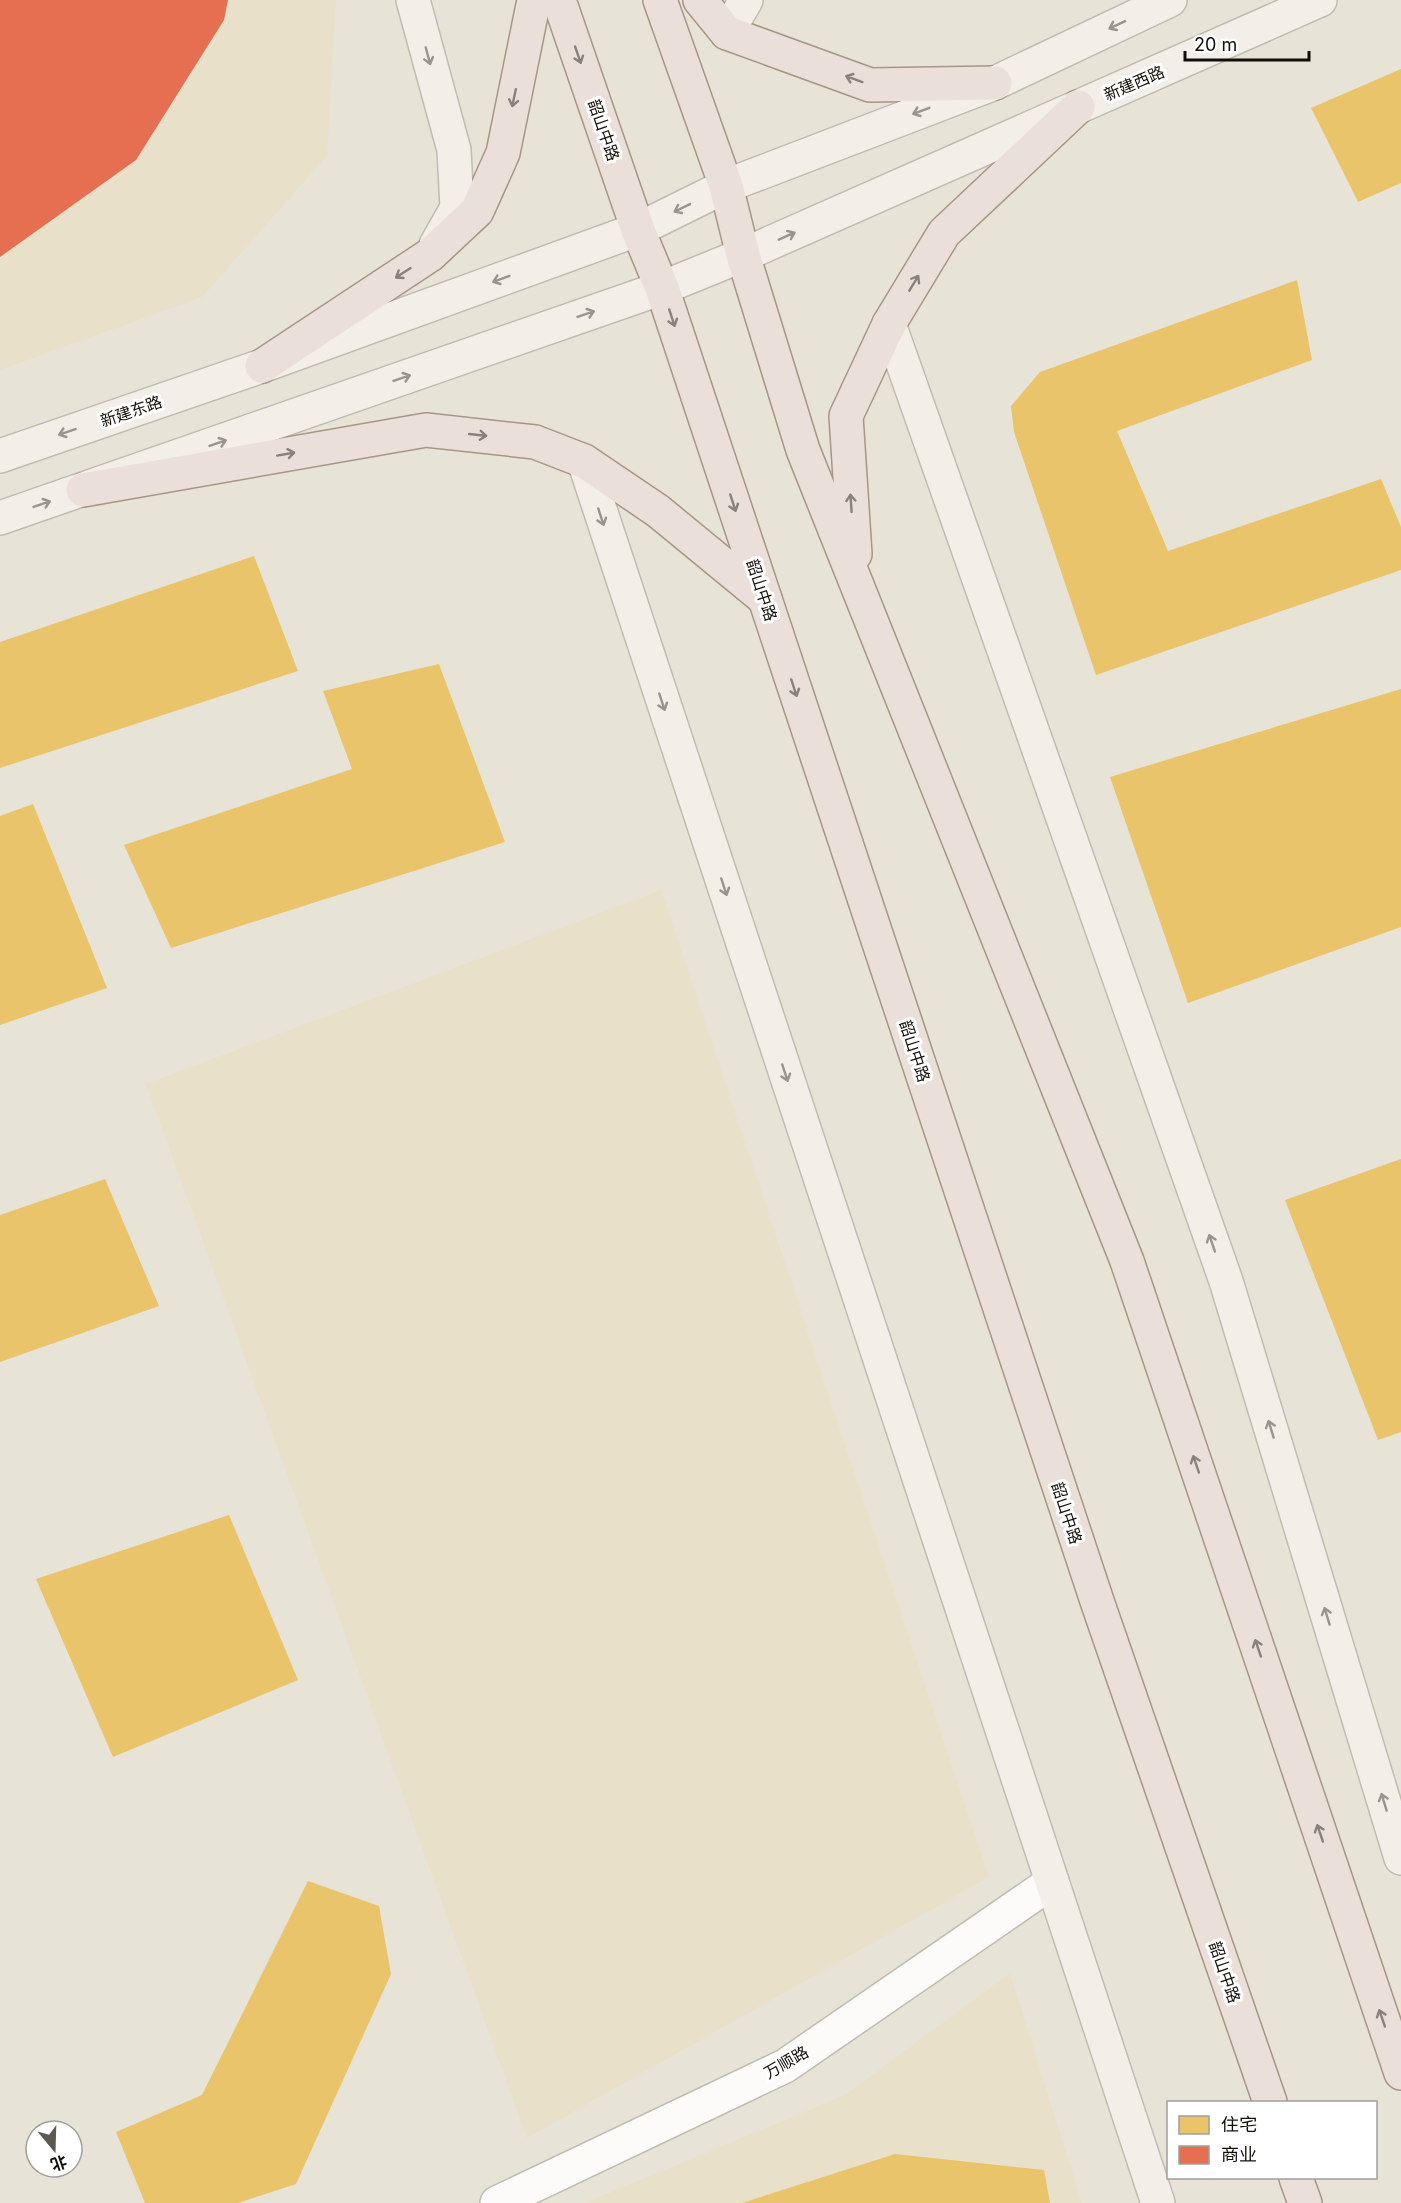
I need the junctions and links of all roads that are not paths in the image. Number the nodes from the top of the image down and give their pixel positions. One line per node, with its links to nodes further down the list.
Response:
1 (413, 0): 14 (street, one-way to 14)
2 (534, 0): 14 (main road, one-way to 14)
3 (559, 0): 13 (main road, 韶山中路, one-way to 13)
4 (660, 0): 12 (main road)
5 (700, 0): 9 (main road)
6 (746, 0): 9 (street)
7 (1170, 0): 10 (street, one-way to 10)
8 (1320, 0): 11 (street, 新建西路)
9 (727, 33): 10 (main road, one-way to 9)
10 (995, 82): 12 (street, 新建东路, one-way to 12)
11 (1078, 107): 15 (street, 新建西路, one-way to 11); 17 (main road, one-way to 11)
12 (726, 186): 13 (street, 新建东路, one-way to 13); 15 (main road)
13 (638, 230): 16 (main road, 韶山中路); 18 (street, 新建东路, one-way to 18)
14 (430, 255): 18 (main road, one-way to 18)
15 (743, 255): 16 (street, 新建西路); 23 (main road)
16 (662, 288): 21 (street, 新建西路, one-way to 16); 24 (main road, 韶山中路, one-way to 24)
17 (889, 324): 23 (main road, one-way to 17); 25 (street, one-way to 17)
18 (262, 366): 19 (street, 新建东路, one-way to 19)
19 (0, 456)
20 (584, 461): 21 (main road, one-way to 20); 24 (main road); 26 (street, one-way to 26)
21 (83, 490): 22 (street, one-way to 21)
22 (0, 518)
23 (856, 583): 27 (main road, one-way to 23)
24 (765, 599): 28 (main road, 韶山中路, one-way to 28)
25 (1401, 1858)
26 (1052, 1882): 30 (street, 万顺路); 31 (street)
27 (1401, 2073)
28 (1269, 2101)
29 (1296, 2179): 32 (main road)
30 (497, 2203)
31 (1158, 2203)
32 (1305, 2203)

